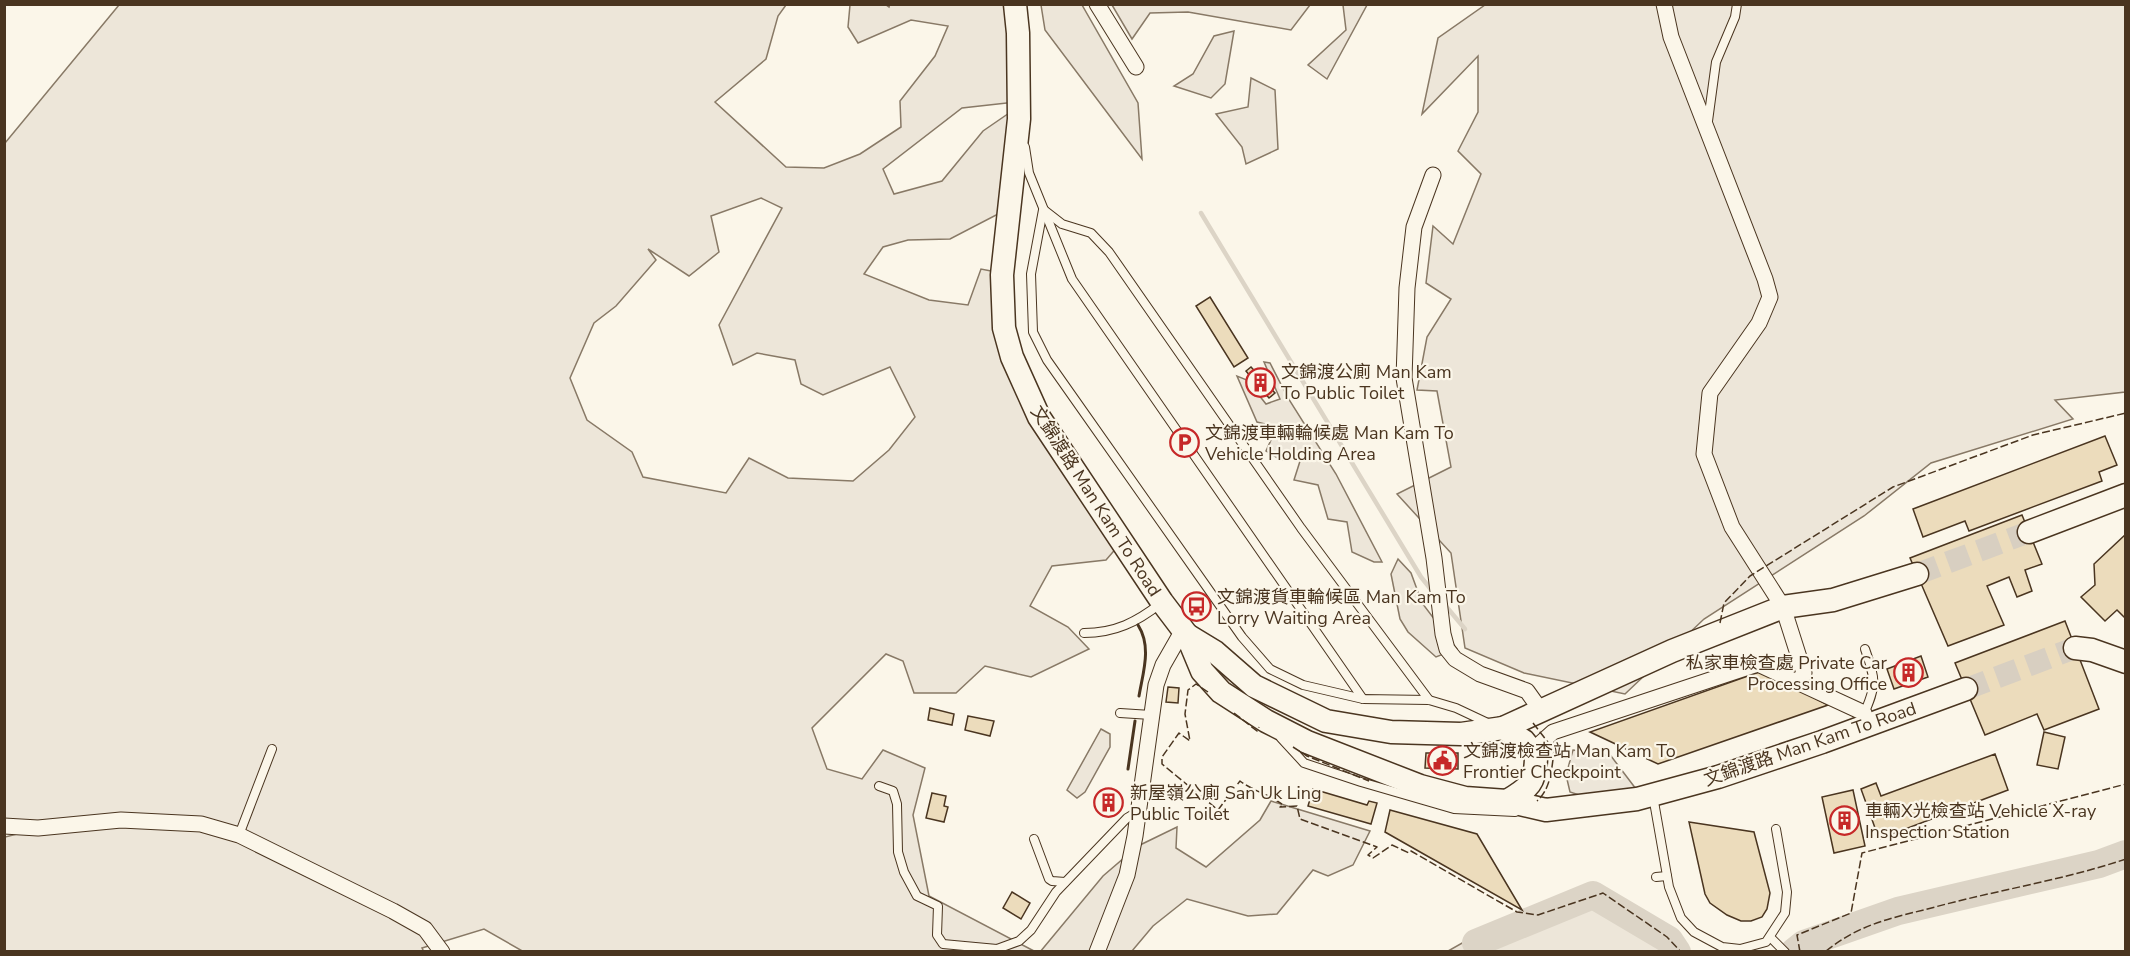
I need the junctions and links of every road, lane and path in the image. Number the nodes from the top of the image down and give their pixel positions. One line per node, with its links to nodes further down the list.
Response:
1 (1015, 4): 6 (main road, 文錦渡路 Man Kam To Road)
2 (1097, 4): 5 (street)
3 (1664, 4): 7 (street)
4 (1737, 4): 7 (lane)
5 (1136, 67)
6 (1019, 119): 9 (lane); 13 (main road, 文錦渡路 Man Kam To Road)
7 (1707, 129): 14 (street)
8 (1432, 176): 25 (street)
9 (1043, 210): 22 (lane); 22 (lane); 23 (lane)
10 (2126, 495): 11 (main road)
11 (2029, 532)
12 (1917, 574): 14 (main road, 文錦渡路 Man Kam To Road)
13 (1162, 602): 15 (lane); 16 (main road, 文錦渡路 Man Kam To Road)
14 (1783, 607): 20 (street); 25 (main road, 文錦渡路 Man Kam To Road)
15 (1084, 633)
16 (1185, 633): 26 (street); 27 (main road, 文錦渡路 Man Kam To Road); 29 (main road, 文錦渡路 Man Kam To Road)
17 (2075, 648): 19 (main road)
18 (1865, 649): 28 (lane)
19 (2126, 662)
20 (1798, 682): 28 (street); 31 (street)
21 (1966, 689): 28 (main road, 文錦渡路 Man Kam To Road)
22 (1363, 699): 23 (lane)
23 (1429, 700): 29 (lane)
24 (1120, 713): 26 (lane)
25 (1534, 714): 29 (main road, 文錦渡路 Man Kam To Road)
26 (1151, 715): 36 (street)
27 (1266, 721): 34 (main road, 文錦渡路 Man Kam To Road); 35 (lane, 文錦渡路 Man Kam To Road)
28 (1861, 721): 33 (main road, 文錦渡路 Man Kam To Road)
29 (1503, 728): 31 (main road)
30 (272, 749): 39 (lane)
31 (1532, 751): 34 (main road)
32 (879, 786): 43 (lane)
33 (1653, 795): 35 (main road, 文錦渡路 Man Kam To Road); 41 (lane)
34 (1507, 801): 35 (main road, 文錦渡路 Man Kam To Road)
35 (1546, 810)
36 (1138, 811): 43 (lane); 46 (street)
37 (4, 826): 39 (street)
38 (1776, 829): 44 (lane)
39 (239, 835): 45 (street)
40 (1034, 839): 43 (lane)
41 (1667, 876): 42 (lane); 44 (lane)
42 (1656, 877)
43 (1065, 882)
44 (1770, 937): 47 (lane)
45 (442, 951)
46 (1097, 951)
47 (1785, 951)

